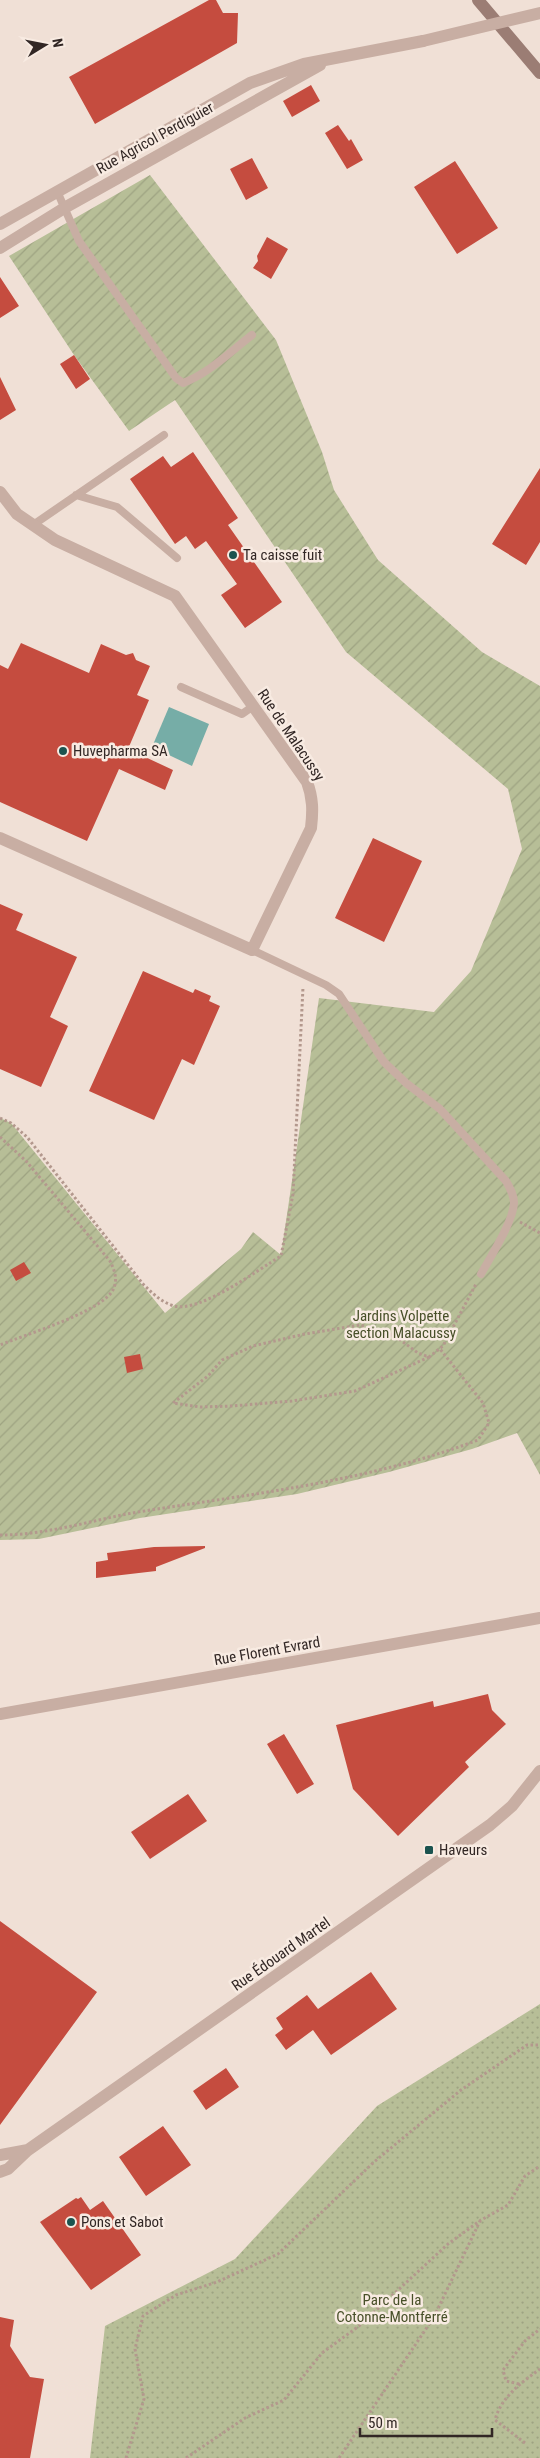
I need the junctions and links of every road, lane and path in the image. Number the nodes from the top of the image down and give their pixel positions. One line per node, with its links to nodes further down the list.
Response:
1 (478, 0): 4 (main road)
2 (540, 13): 3 (street, Rue Agricol Perdiguier, bridge)
3 (328, 60): 5 (street, Rue Agricol Perdiguier); 6 (street, Rue Agricol Perdiguier)
4 (540, 73)
5 (57, 190): 6 (lane); 7 (street, Rue Agricol Perdiguier)
6 (66, 207): 8 (street, Rue Agricol Perdiguier); 9 (lane)
7 (0, 224)
8 (0, 248)
9 (252, 335)
10 (164, 435): 12 (lane)
11 (0, 492): 13 (street, Rue de Malacussy)
12 (76, 495): 13 (lane); 14 (lane)
13 (33, 525): 16 (street, Rue de Malacussy)
14 (177, 558)
15 (181, 688): 16 (lane)
16 (252, 707): 18 (street, Rue de Malacussy)
17 (0, 838): 18 (street)
18 (252, 950): 19 (lane)
19 (304, 974): 20 (path); 22 (lane)
20 (0, 1118)
21 (0, 1137): 25 (path)
22 (510, 1217): 23 (path); 24 (lane)
23 (540, 1233)
24 (482, 1274): 26 (path)
25 (0, 1345)
26 (440, 1349): 27 (path); 28 (path)
27 (429, 1357): 27 (path)
28 (0, 1534)
29 (540, 1618): 30 (street, Rue Florent Evrard)
30 (0, 1714)
31 (540, 1771): 33 (street, Rue Édouard Martel)
32 (540, 2045): 42 (path)
33 (28, 2150): 34 (street, Rue Édouard Martel); 36 (street, Rue Édouard Martel)
34 (0, 2155)
35 (540, 2166): 37 (path)
36 (0, 2172)
37 (481, 2220): 43 (path); 44 (path)
38 (540, 2329): 40 (path)
39 (540, 2369): 40 (path)
40 (519, 2384): 41 (path)
41 (525, 2442)
42 (126, 2458)
43 (186, 2458)
44 (339, 2458)

